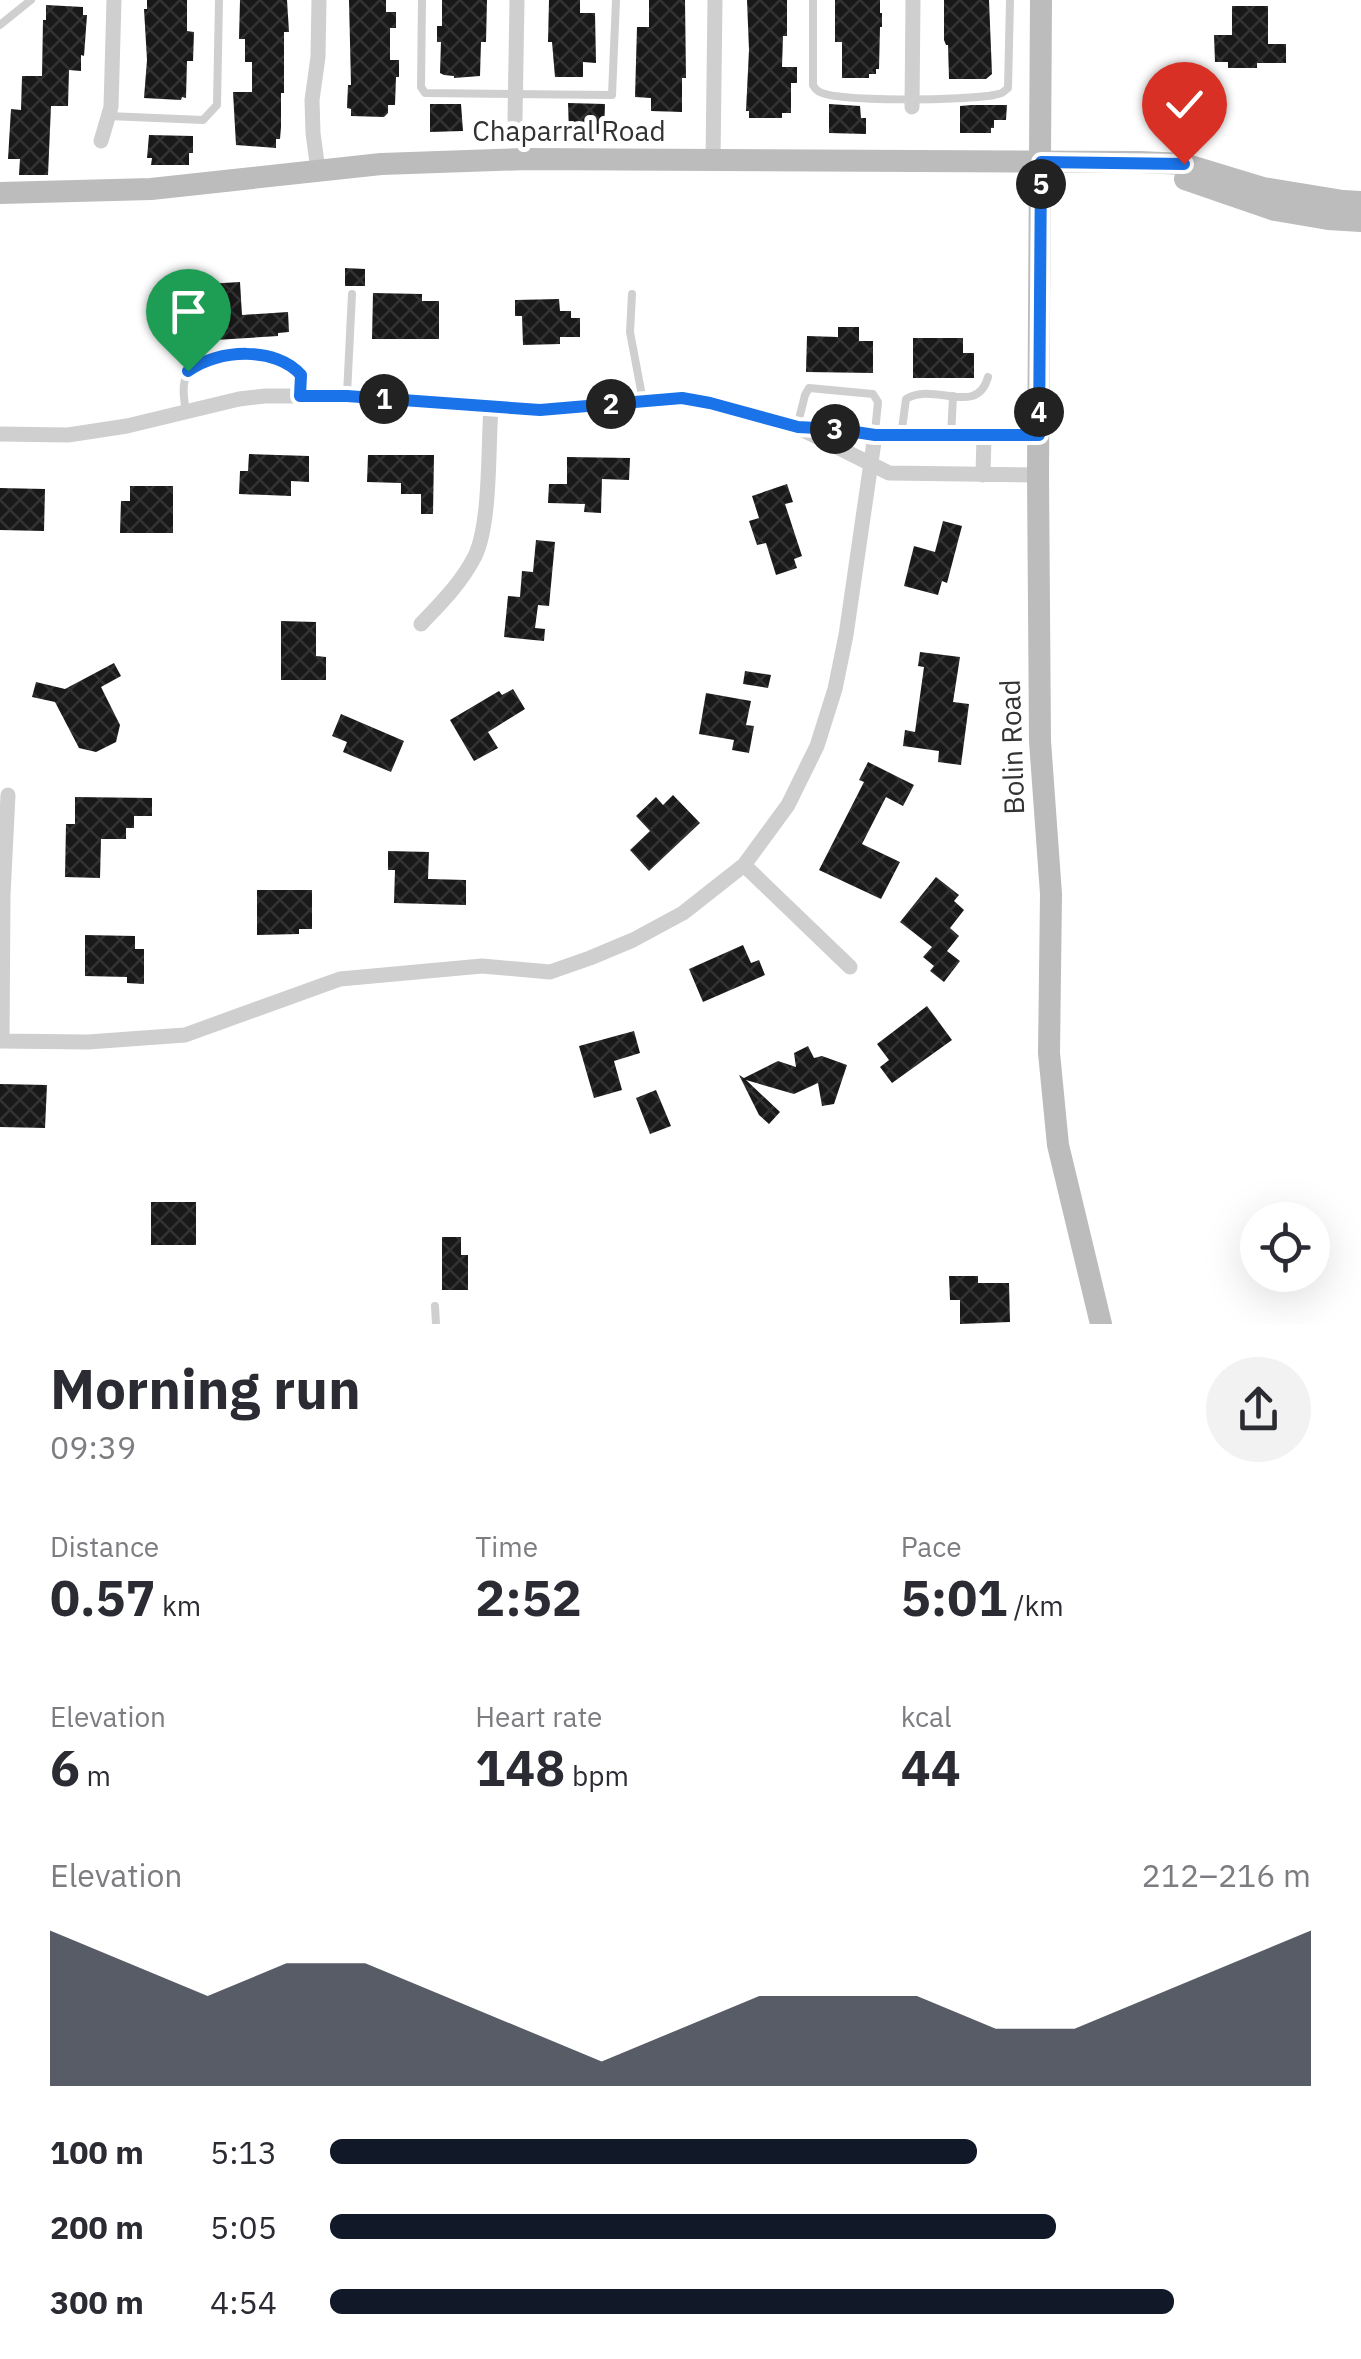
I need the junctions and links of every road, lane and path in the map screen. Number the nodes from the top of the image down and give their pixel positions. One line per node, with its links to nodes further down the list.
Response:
1 (31, 0): 13 (lane)
2 (114, 0): 16 (street)
3 (219, 0): 16 (lane)
4 (318, 0): 22 (street)
5 (422, 0): 14 (lane)
6 (517, 0): 14 (street)
7 (616, 0): 14 (lane)
8 (715, 0): 19 (street)
9 (813, 0): 15 (lane)
10 (913, 0): 15 (street)
11 (1010, 0): 15 (lane)
12 (1041, 0): 20 (main road, Bolin Road)
13 (0, 24)
14 (516, 94): 17 (street)
15 (912, 103)
16 (108, 116): 18 (street)
17 (516, 119)
18 (100, 141)
19 (713, 161): 20 (main road, Chaparral Road); 22 (main road, Chaparral Road)
20 (1041, 162): 21 (main road, Chaparral Road); 38 (main road, Bolin Road)
21 (1140, 162): 24 (main road, Chaparral Road); 25 (main road, Chaparral Road)
22 (318, 170): 23 (main road, Chaparral Road)
23 (0, 193)
24 (1361, 202)
25 (1361, 221)
26 (352, 294): 30 (lane)
27 (632, 294): 32 (lane)
28 (988, 376): 31 (lane)
29 (300, 396): 30 (street); 34 (street); 34 (lane)
30 (347, 396): 33 (street)
31 (952, 396): 39 (lane); 40 (lane)
32 (643, 401): 33 (street); 35 (street)
33 (490, 407): 45 (street)
34 (186, 412): 36 (street)
35 (798, 427): 37 (street); 37 (lane); 42 (street)
36 (0, 434)
37 (875, 435): 39 (street); 42 (street)
38 (1039, 435): 41 (street); 43 (main road, Bolin Road)
39 (901, 436): 40 (street)
40 (951, 436): 41 (street)
41 (984, 436): 44 (street)
42 (871, 465): 44 (street); 47 (street)
43 (1038, 474): 44 (street); 52 (main road, Bolin Road)
44 (983, 475)
45 (421, 624)
46 (8, 795): 49 (street)
47 (744, 865): 48 (street); 49 (street)
48 (850, 967)
49 (1, 1041)
50 (436, 1306): 51 (lane)
51 (436, 1324)
52 (1102, 1324)

